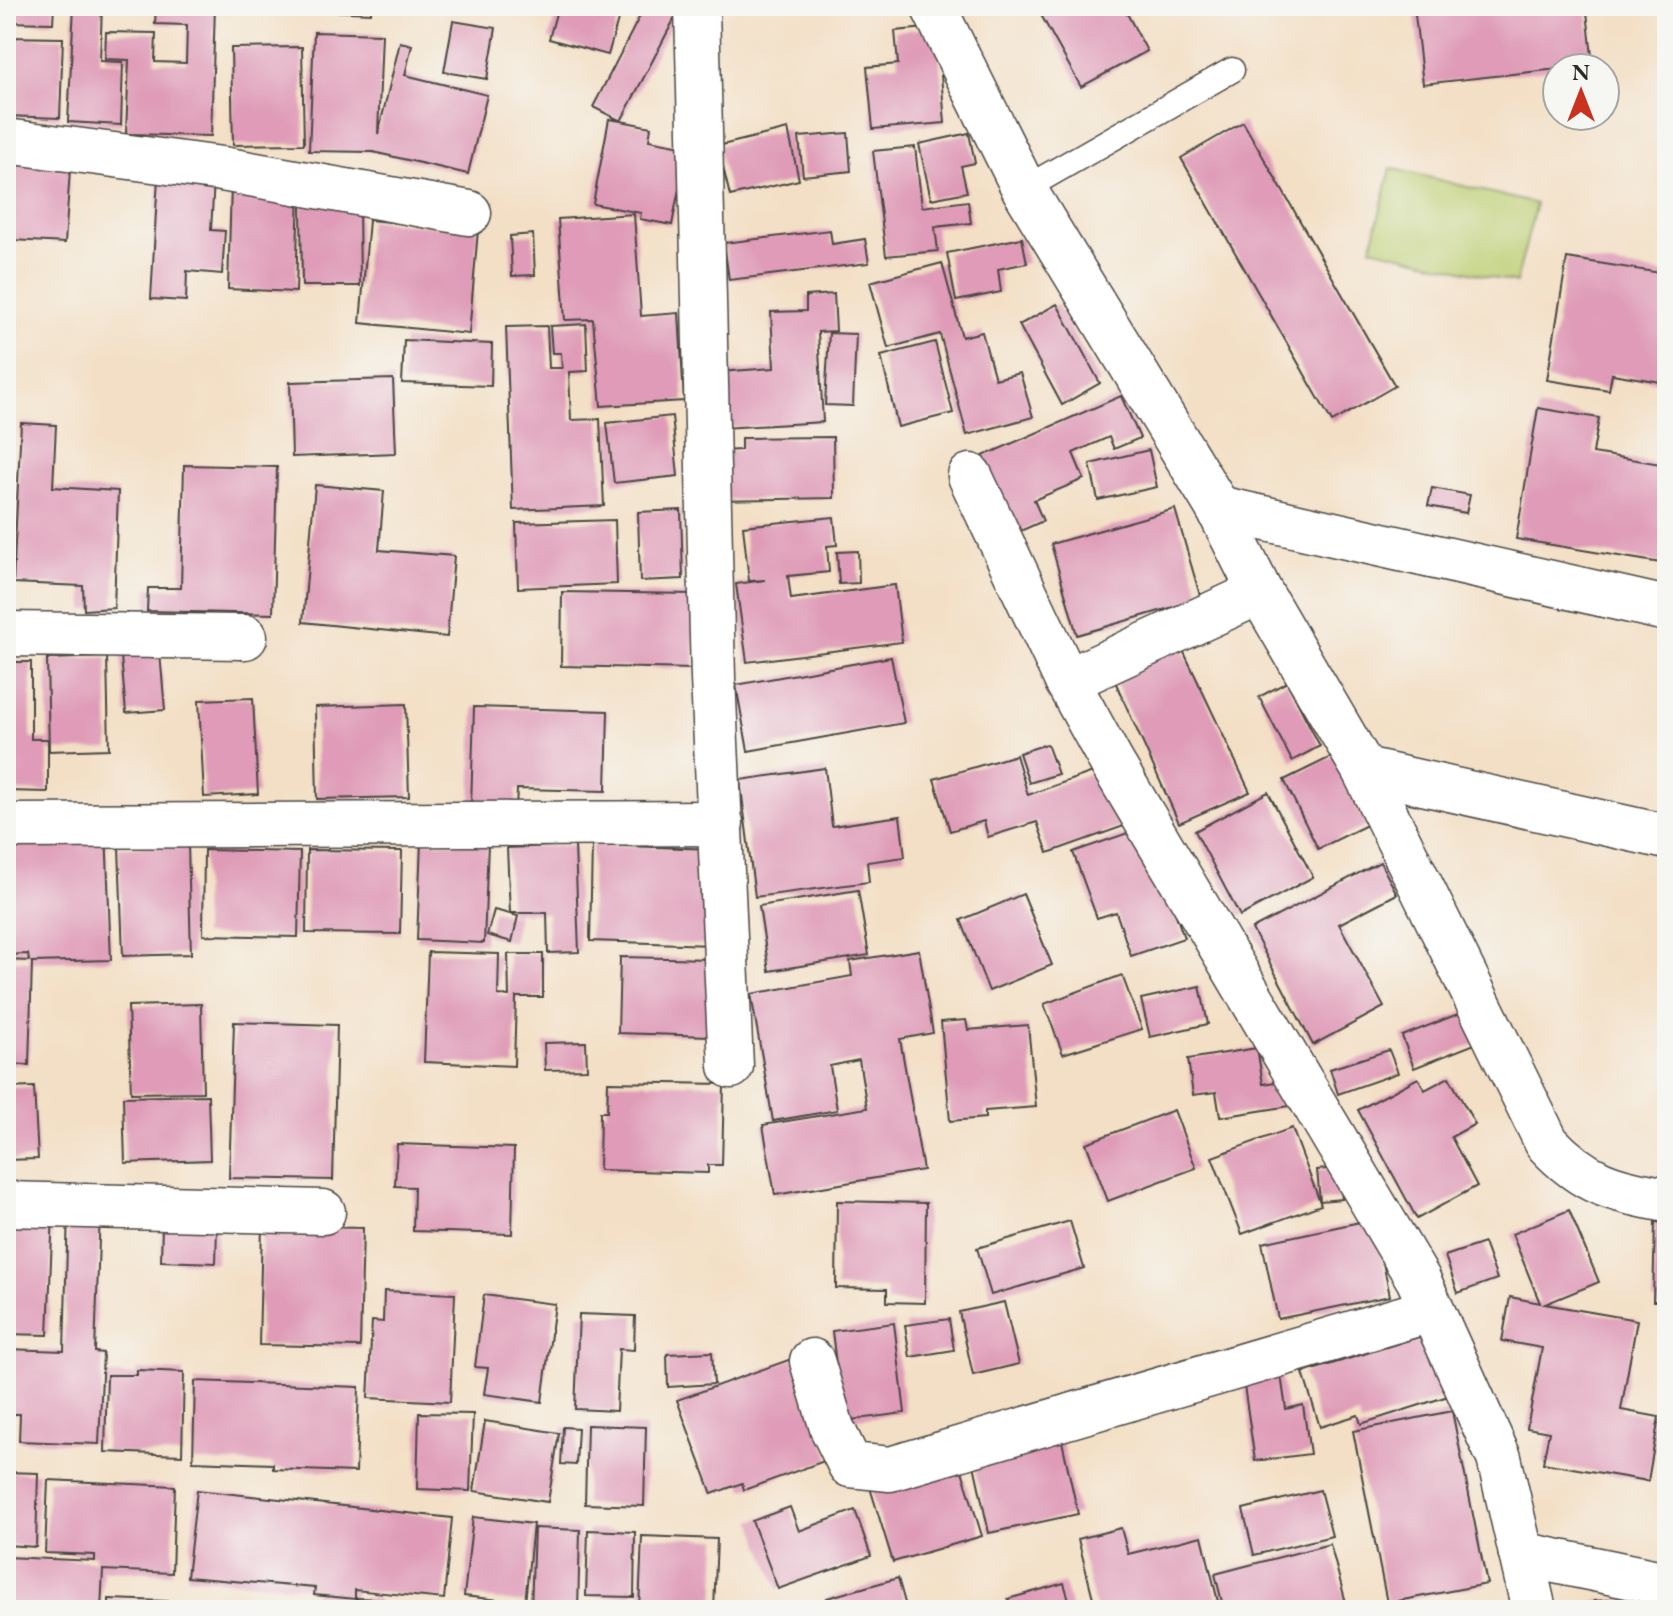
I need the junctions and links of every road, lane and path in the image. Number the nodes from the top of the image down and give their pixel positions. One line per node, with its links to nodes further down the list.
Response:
1 (697, 6): 15 (street)
2 (933, 6): 5 (street)
3 (1232, 70): 5 (lane)
4 (6, 141): 6 (street)
5 (1024, 189): 8 (street)
6 (469, 213)
7 (970, 476): 13 (street)
8 (1218, 508): 9 (street); 10 (street)
9 (1260, 592): 13 (street); 14 (street)
10 (1667, 609)
11 (6, 634): 12 (street)
12 (245, 637)
13 (1067, 681): 22 (street)
14 (1364, 770): 17 (street); 19 (street)
15 (721, 823): 16 (street); 18 (street)
16 (6, 826)
17 (1667, 837)
18 (731, 1066)
19 (1667, 1200)
20 (6, 1204): 21 (street)
21 (323, 1212)
22 (1431, 1310): 23 (street); 24 (street)
23 (812, 1361)
24 (1521, 1554): 25 (street); 26 (street)
25 (1667, 1584)
26 (1531, 1609)

